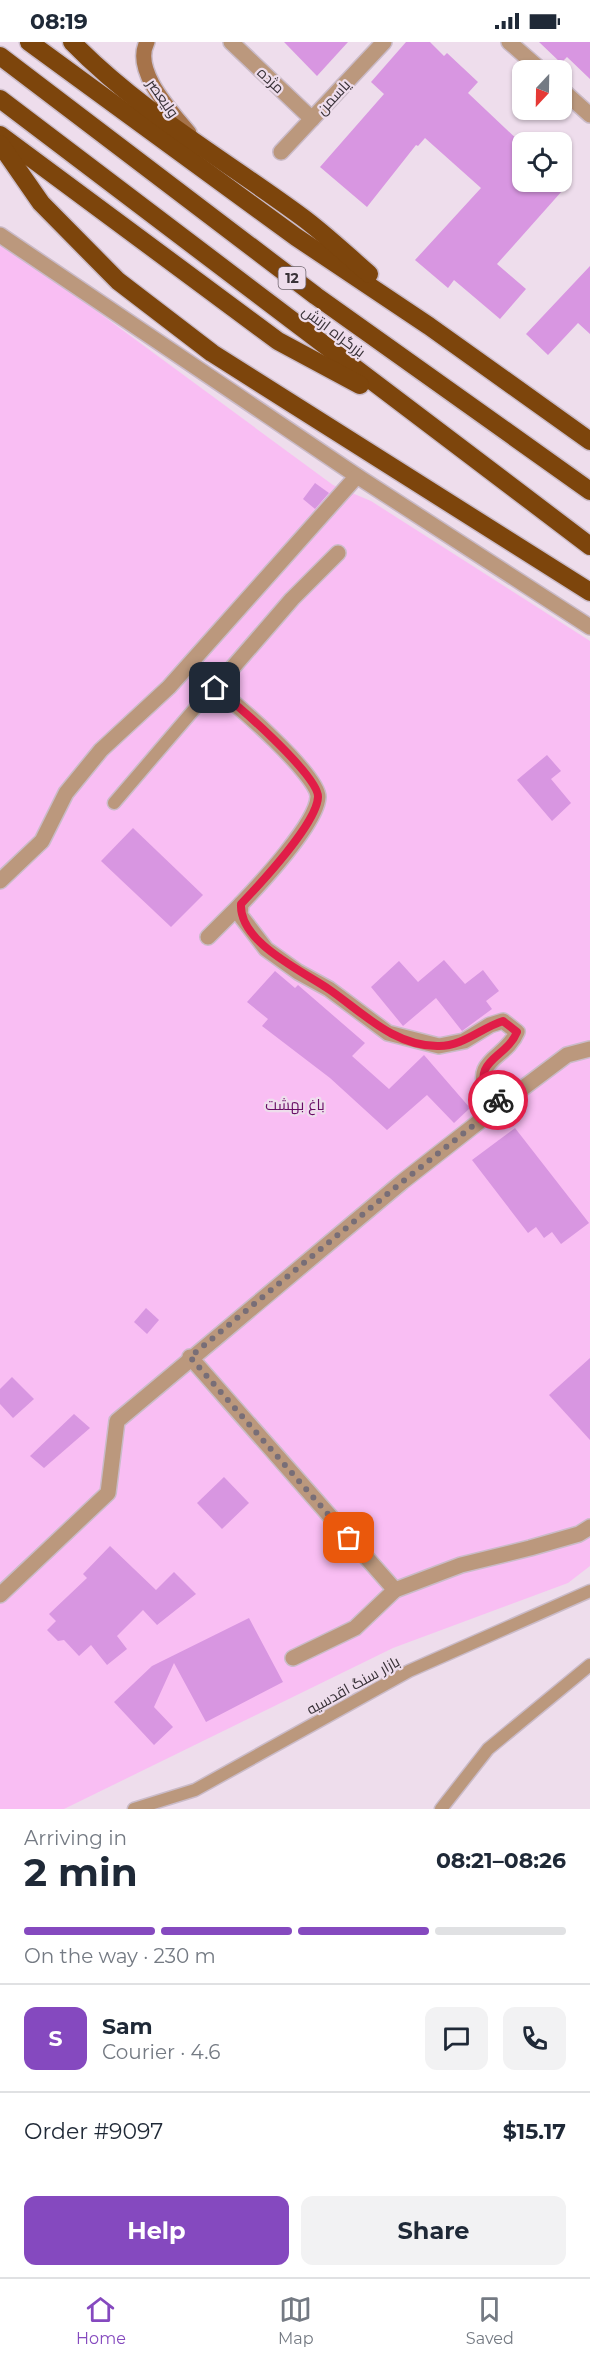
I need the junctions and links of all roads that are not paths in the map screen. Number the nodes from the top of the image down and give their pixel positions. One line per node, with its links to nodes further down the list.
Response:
1 (28, 42): 18 (highway)
2 (72, 42): 15 (highway)
3 (147, 42): 15 (main road, ولیعصر)
4 (231, 42): 12 (street, مژده)
5 (384, 42): 12 (street, یاسمن)
6 (509, 42): 8 (street)
7 (0, 56): 22 (highway, بزرگراه ارتش / 12)
8 (530, 60)
9 (0, 99): 19 (highway, بزرگراه ارتش / 12)
10 (572, 99): 11 (street)
11 (590, 115)
12 (312, 119): 16 (street, یاسمن)
13 (0, 135): 19 (highway)
14 (0, 144): 25 (highway)
15 (200, 148): 18 (highway)
16 (281, 152)
17 (5, 237): 21 (street)
18 (429, 326): 20 (highway)
19 (409, 412): 23 (highway, بزرگراه ارتش / 12)
20 (590, 441)
21 (357, 476): 26 (street); 29 (street)
22 (590, 491)
23 (590, 546)
24 (338, 553): 27 (street)
25 (590, 592)
26 (590, 627)
27 (215, 688): 28 (lane); 30 (street)
28 (114, 803)
29 (0, 881)
30 (241, 904): 31 (street); 33 (street)
31 (208, 938)
32 (590, 1049): 33 (street)
33 (503, 1102): 34 (street)
34 (190, 1357): 36 (street); 38 (street)
35 (590, 1527): 36 (street)
36 (394, 1590): 39 (street)
37 (590, 1591): 41 (lane, بازار سنگ اقدسیه)
38 (0, 1595)
39 (293, 1658)
40 (590, 1665): 42 (lane)
41 (134, 1809)
42 (441, 1809)

